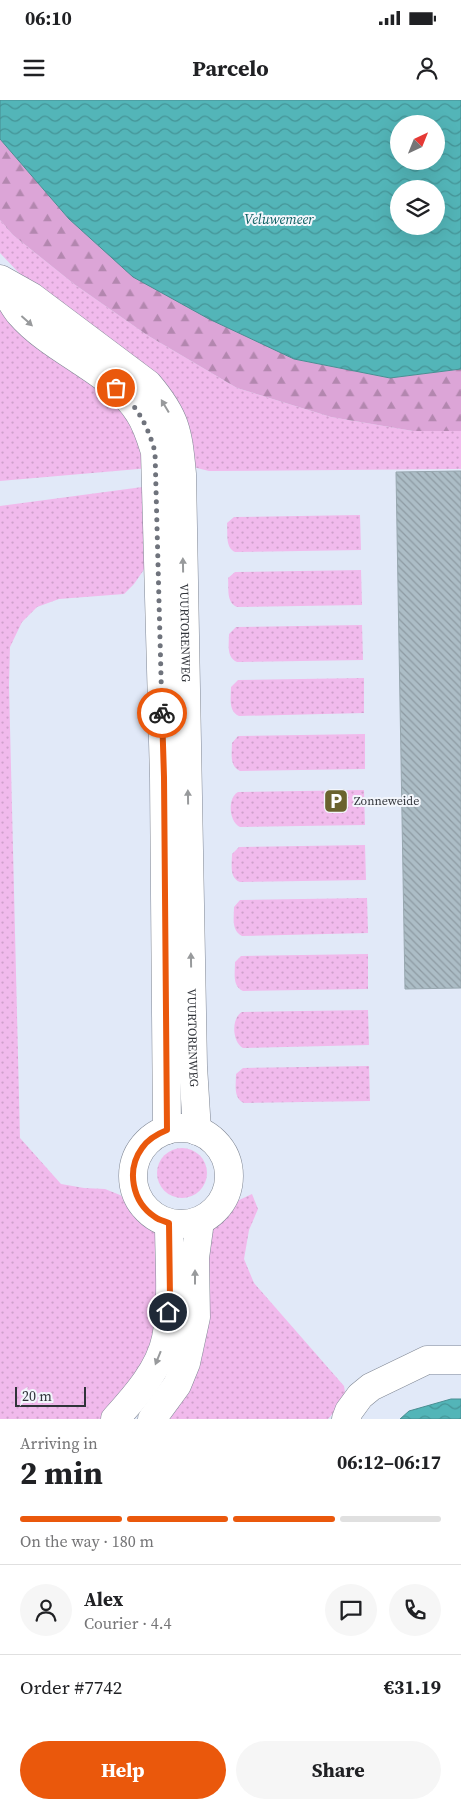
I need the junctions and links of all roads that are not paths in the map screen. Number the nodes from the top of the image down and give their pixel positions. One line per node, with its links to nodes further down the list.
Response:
1 (0, 280): 2 (street, VUURTORENWEG, one-way to 2); 3 (street, VUURTORENWEG, one-way to 1)
2 (167, 1130): 3 (street); 5 (street)
3 (197, 1131): 4 (street)
4 (200, 1221): 5 (street); 8 (street, one-way to 4)
5 (169, 1223): 7 (street, one-way to 7)
6 (461, 1360): 9 (street)
7 (116, 1419)
8 (152, 1419)
9 (346, 1419)

